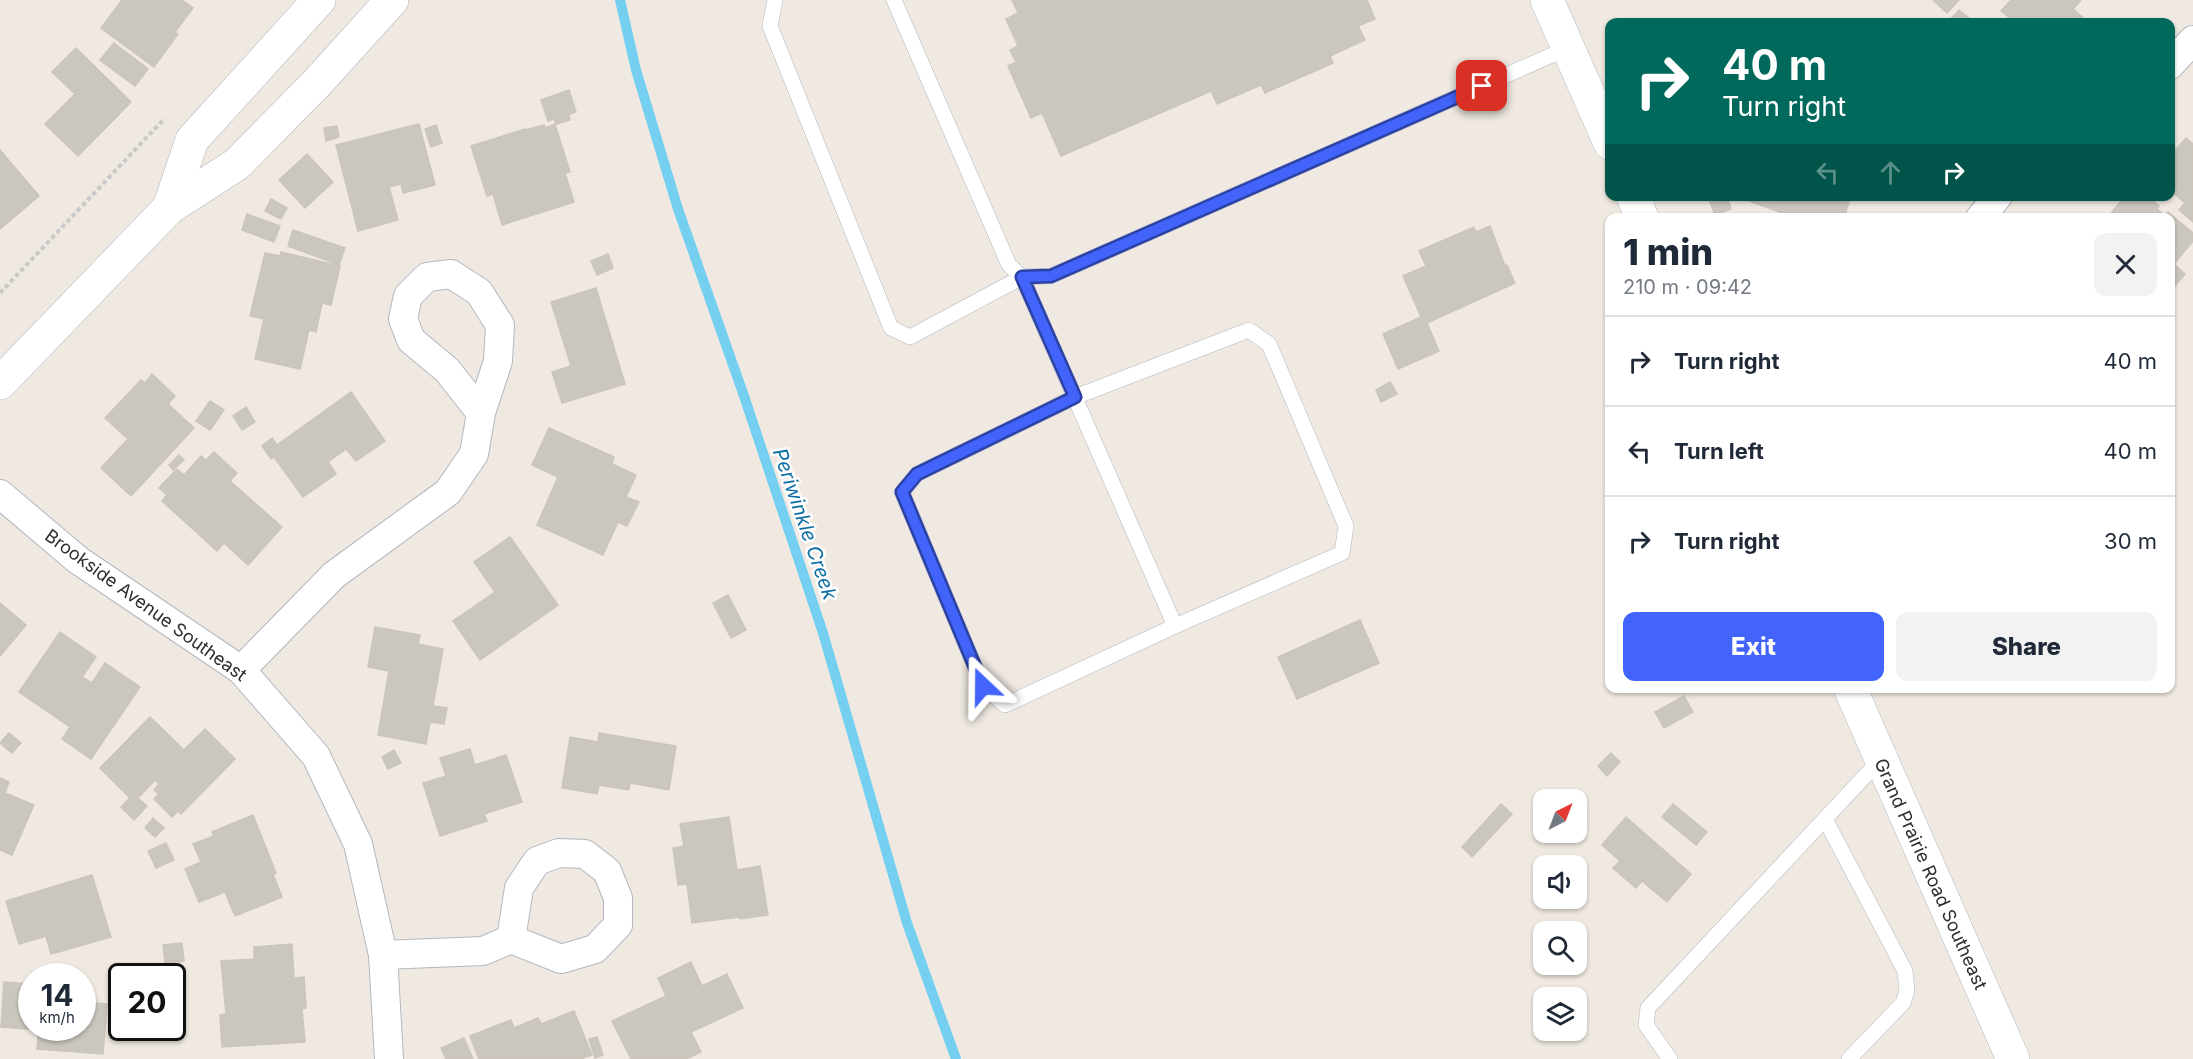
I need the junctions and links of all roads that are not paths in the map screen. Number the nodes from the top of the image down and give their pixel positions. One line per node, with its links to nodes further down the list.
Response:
1 (319, 0): 11 (main road)
2 (392, 0): 11 (main road)
3 (775, 0): 13 (lane)
4 (894, 0): 13 (lane)
5 (1547, 0): 7 (main road)
6 (2193, 40): 8 (street)
7 (1568, 48): 9 (main road); 13 (lane)
8 (2175, 60)
9 (1605, 132)
10 (1994, 201): 12 (street)
11 (169, 208): 14 (main road)
12 (1984, 213)
13 (1022, 277): 15 (lane)
14 (0, 383)
15 (1075, 397): 18 (lane); 18 (lane); 18 (lane)
16 (481, 413): 16 (street); 19 (street)
17 (0, 494): 19 (street, Brookside Avenue Southeast)
18 (1175, 626)
19 (241, 670): 24 (street, Brookside Avenue Southeast)
20 (1852, 693): 21 (main road, Grand Prairie Road Southeast)
21 (1881, 759): 22 (lane); 28 (main road, Grand Prairie Road Southeast)
22 (1825, 819): 26 (lane); 27 (lane)
23 (511, 939): 24 (street)
24 (383, 955): 25 (street, Brookside Avenue Southeast)
25 (388, 1059)
26 (1670, 1059)
27 (1849, 1059)
28 (2013, 1059)

